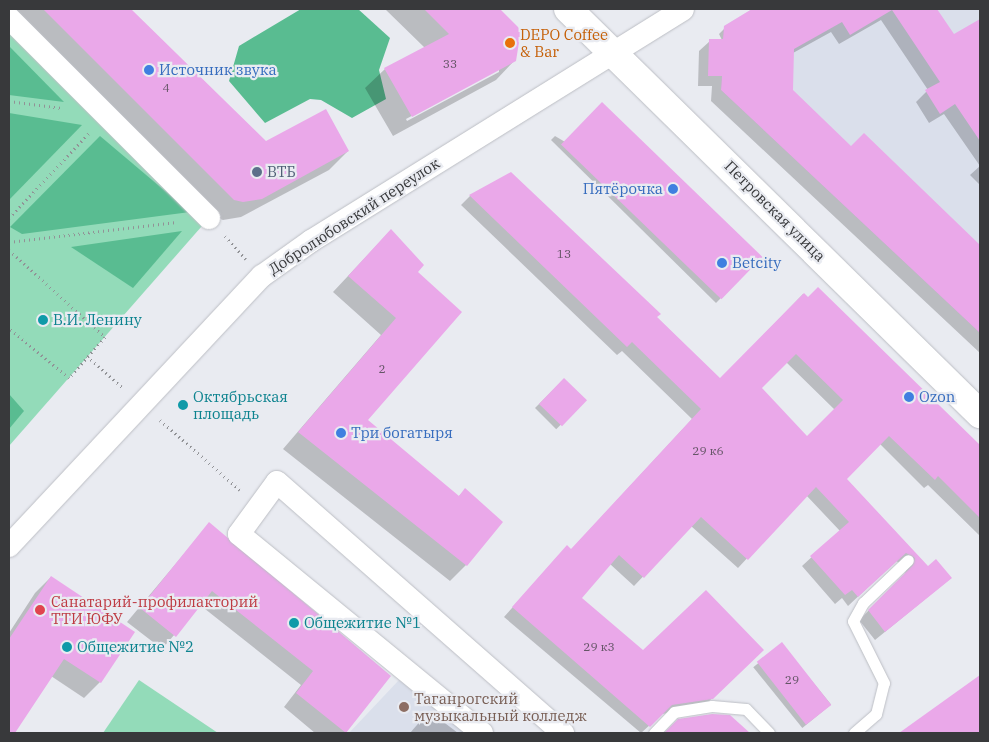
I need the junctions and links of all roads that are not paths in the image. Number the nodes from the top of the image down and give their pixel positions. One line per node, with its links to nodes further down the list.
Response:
1 (568, 9): 4 (main road, Петровская улица)
2 (683, 9): 4 (street, Добролюбовский переулок)
3 (9, 18): 5 (street)
4 (613, 51): 6 (main road, Петровская улица); 7 (street, Добролюбовский переулок)
5 (209, 218)
6 (980, 414)
7 (9, 546)
8 (908, 560): 13 (lane)
9 (482, 733): 10 (street)
10 (563, 733)
11 (654, 733): 12 (lane)
12 (769, 733)
13 (854, 733)

